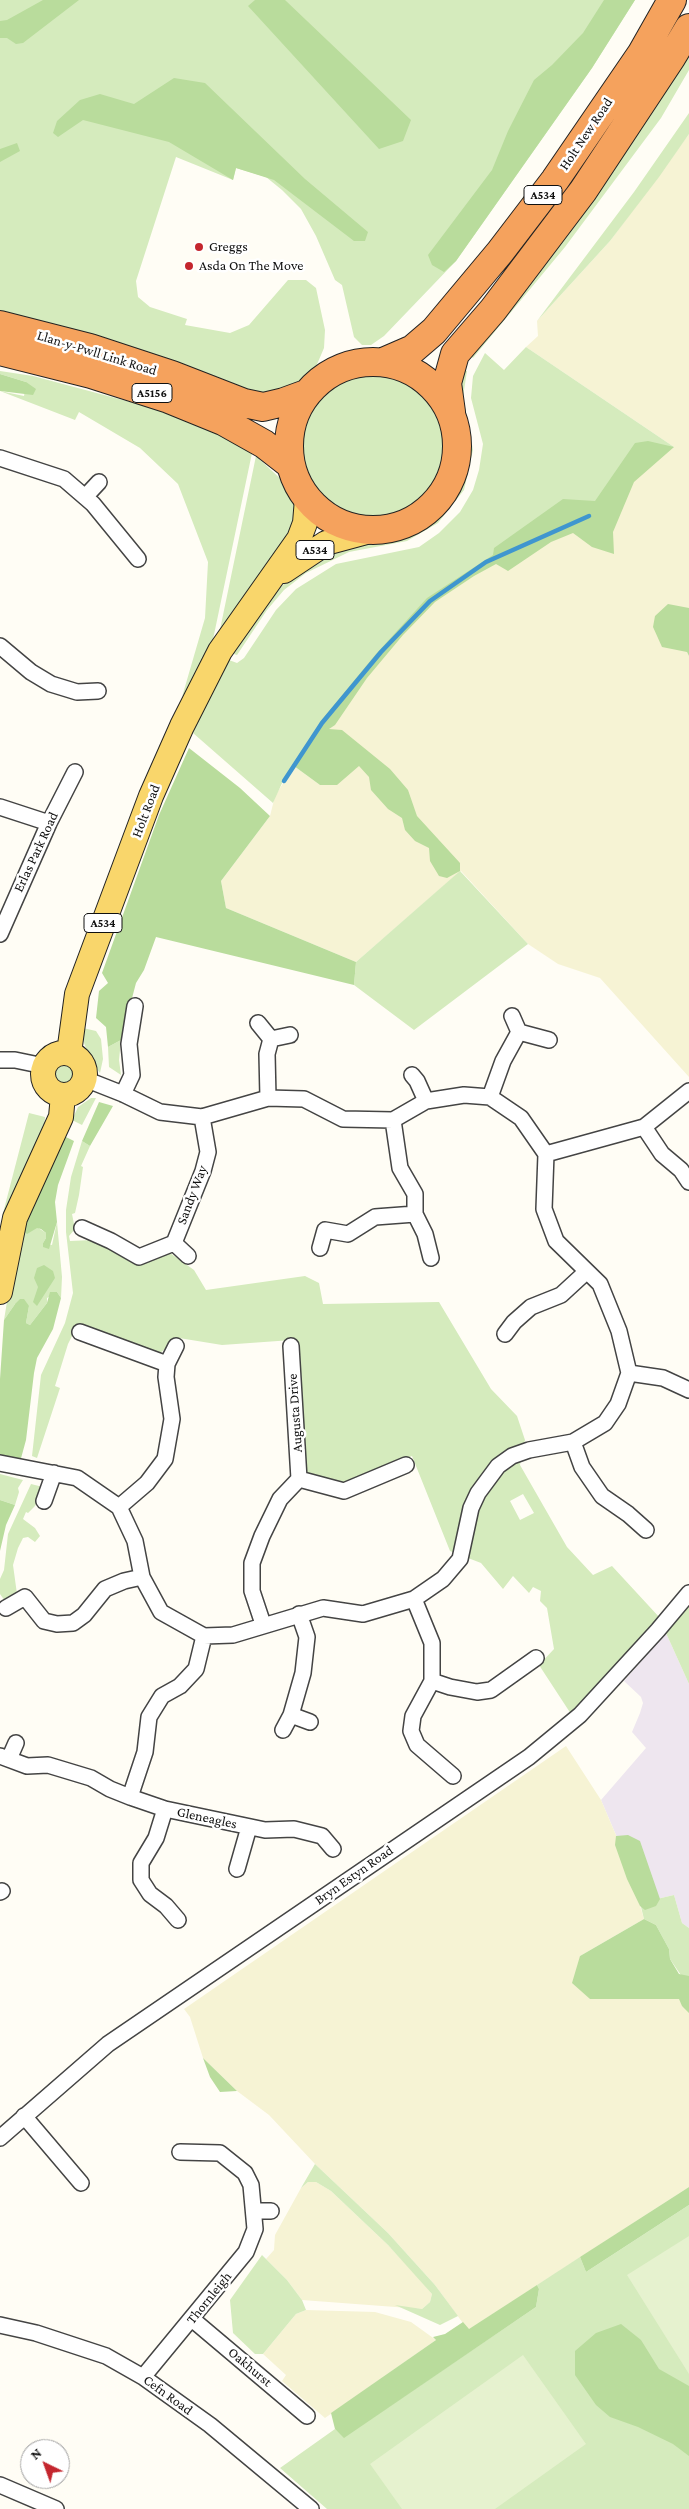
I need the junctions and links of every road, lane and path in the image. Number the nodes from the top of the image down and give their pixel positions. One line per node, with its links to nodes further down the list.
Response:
1 (672, 0): 5 (highway, Holt New Road / A534)
2 (689, 28): 7 (highway, Holt New Road / A534)
3 (0, 325): 6 (highway, Llan-y-Pwll Link Road / A5156)
4 (0, 351): 9 (highway, Llan-y-Pwll Link Road / A5156)
5 (383, 362): 6 (highway); 7 (highway)
6 (306, 394): 9 (highway)
7 (451, 412): 13 (highway)
8 (0, 458): 11 (street)
9 (291, 465): 12 (highway)
10 (99, 482): 11 (street)
11 (84, 496): 14 (street)
12 (307, 499): 13 (highway); 15 (main road, Holt Road / A534)
13 (374, 530): 15 (main road, Holt Road / A534)
14 (128, 555)
15 (266, 586): 29 (main road, Holt Road / A534)
16 (0, 646): 17 (street)
17 (98, 691)
18 (75, 772): 20 (street, Erlas Park Road)
19 (0, 808): 20 (street)
20 (49, 823): 21 (street, Erlas Park Road)
21 (0, 933)
22 (135, 1006): 35 (street)
23 (512, 1016): 25 (street)
24 (258, 1023): 27 (street)
25 (519, 1032): 28 (street); 37 (street)
26 (290, 1035): 27 (street)
27 (271, 1039): 38 (street)
28 (549, 1040)
29 (69, 1053): 31 (main road); 33 (main road)
30 (0, 1060): 31 (street)
31 (44, 1066): 36 (main road)
32 (412, 1075): 39 (street)
33 (85, 1079): 35 (street); 36 (main road)
34 (689, 1091): 42 (street)
35 (123, 1094): 40 (street)
36 (63, 1095): 52 (main road)
37 (490, 1097): 39 (street); 43 (street)
38 (268, 1098): 40 (street); 41 (street)
39 (426, 1102): 41 (street)
40 (202, 1117): 47 (street, Sandy Way)
41 (393, 1120): 45 (street)
42 (644, 1127): 43 (street); 44 (street)
43 (546, 1154): 51 (street)
44 (689, 1182)
45 (415, 1214): 48 (street); 50 (street)
46 (82, 1228): 47 (street)
47 (174, 1244): 49 (street)
48 (320, 1248)
49 (188, 1256)
50 (431, 1258)
51 (586, 1272): 54 (street); 58 (street)
52 (0, 1292)
53 (80, 1332): 57 (street)
54 (505, 1334)
55 (176, 1346): 57 (street)
56 (291, 1346): 64 (street, Augusta Drive)
57 (167, 1364): 66 (street)
58 (629, 1373): 59 (street); 60 (street)
59 (689, 1390)
60 (573, 1442): 67 (street); 70 (street)
61 (0, 1462): 63 (street)
62 (406, 1465): 64 (street)
63 (54, 1473): 65 (street); 66 (street)
64 (299, 1479): 73 (street)
65 (44, 1501)
66 (119, 1507): 68 (street)
67 (646, 1530)
68 (142, 1577): 71 (street); 74 (street)
69 (689, 1593): 89 (street, Bryn Estyn Road)
70 (414, 1598): 72 (street); 76 (street)
71 (6, 1608)
72 (299, 1614): 73 (street); 77 (street)
73 (264, 1624): 74 (street)
74 (204, 1636): 83 (street)
75 (536, 1658): 76 (street)
76 (432, 1681): 82 (street)
77 (290, 1715): 78 (street); 79 (street)
78 (310, 1722)
79 (283, 1730)
80 (16, 1743): 81 (street)
81 (5, 1758): 83 (street, Gleneagles)
82 (453, 1776)
83 (130, 1797): 84 (street, Gleneagles)
84 (165, 1809): 85 (street, Gleneagles); 88 (street)
85 (249, 1827): 86 (street, Gleneagles); 87 (street, Gleneagles)
86 (333, 1849)
87 (237, 1869)
88 (179, 1920)
89 (24, 2116): 90 (street, Bryn Estyn Road); 92 (street)
90 (0, 2138)
91 (180, 2152): 93 (street, Thornleigh)
92 (80, 2184)
93 (255, 2211): 94 (street); 95 (street, Thornleigh)
94 (271, 2211)
95 (192, 2319): 97 (street, Thornleigh); 98 (street, Oakhurst)
96 (0, 2325): 97 (street, Cefn Road)
97 (143, 2377): 101 (street, Cefn Road)
98 (307, 2416)
99 (0, 2485): 100 (street)
100 (56, 2509)
101 (311, 2509)

